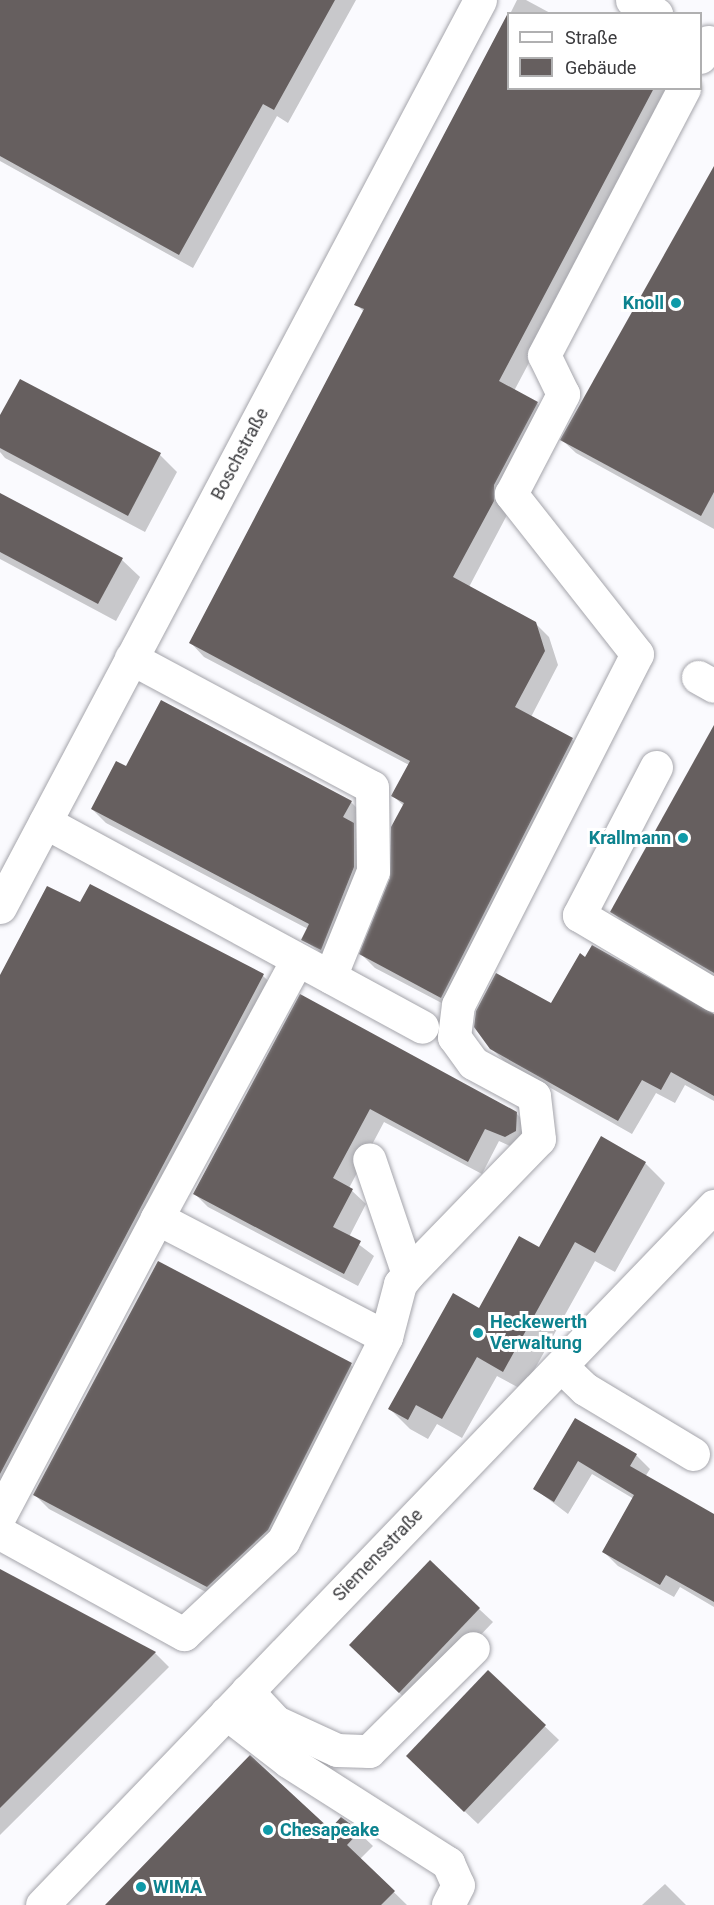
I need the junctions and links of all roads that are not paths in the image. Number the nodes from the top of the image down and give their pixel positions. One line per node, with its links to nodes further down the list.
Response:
1 (480, 0): 5 (street, Boschstraße)
2 (632, 0): 3 (street)
3 (653, 12)
4 (683, 90): 16 (street)
5 (132, 658): 7 (street, Boschstraße); 10 (street)
6 (656, 767): 11 (street)
7 (45, 822): 8 (street, Boschstraße); 9 (street)
8 (0, 907)
9 (297, 960): 10 (street); 15 (street)
10 (330, 978): 12 (street)
11 (714, 995)
12 (422, 1027)
13 (369, 1159): 16 (street)
14 (714, 1206): 18 (street, Siemensstraße)
15 (157, 1218): 17 (street); 20 (street)
16 (408, 1274): 17 (street)
17 (386, 1337): 21 (street)
18 (561, 1365): 19 (street); 23 (street, Siemensstraße)
19 (693, 1454)
20 (0, 1515)
21 (0, 1533)
22 (473, 1648): 23 (street)
23 (237, 1702): 24 (street, Siemensstraße); 25 (street)
24 (42, 1905)
25 (448, 1905)

